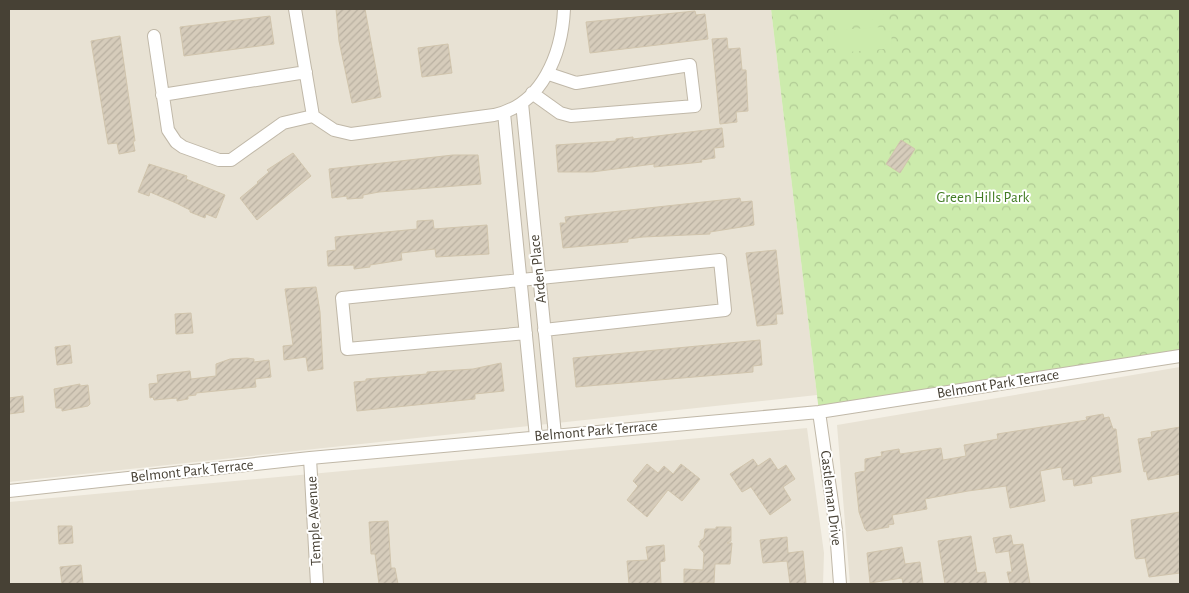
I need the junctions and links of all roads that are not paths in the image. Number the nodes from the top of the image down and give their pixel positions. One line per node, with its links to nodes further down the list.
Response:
1 (295, 9): 4 (street)
2 (564, 9): 5 (street)
3 (154, 36): 7 (street)
4 (306, 72): 7 (street); 10 (street)
5 (549, 74): 6 (street); 6 (street)
6 (532, 93): 8 (street)
7 (162, 95): 10 (street)
8 (522, 104): 9 (street); 11 (street, Arden Place)
9 (504, 113): 10 (street); 12 (street, Arden Place)
10 (313, 116)
11 (539, 279): 12 (street); 13 (street, Arden Place); 13 (street)
12 (521, 281): 14 (street, Arden Place); 14 (street)
13 (544, 330): 17 (street, Arden Place)
14 (526, 333): 18 (street, Arden Place)
15 (1180, 356): 16 (street, Belmont Park Terrace)
16 (819, 412): 17 (street, Belmont Park Terrace); 22 (street, Castleman Drive)
17 (555, 435): 18 (street, Belmont Park Terrace)
18 (536, 436): 19 (street, Belmont Park Terrace)
19 (310, 458): 20 (street, Belmont Park Terrace); 21 (street, Temple Avenue)
20 (9, 491)
21 (317, 584)
22 (840, 584)

